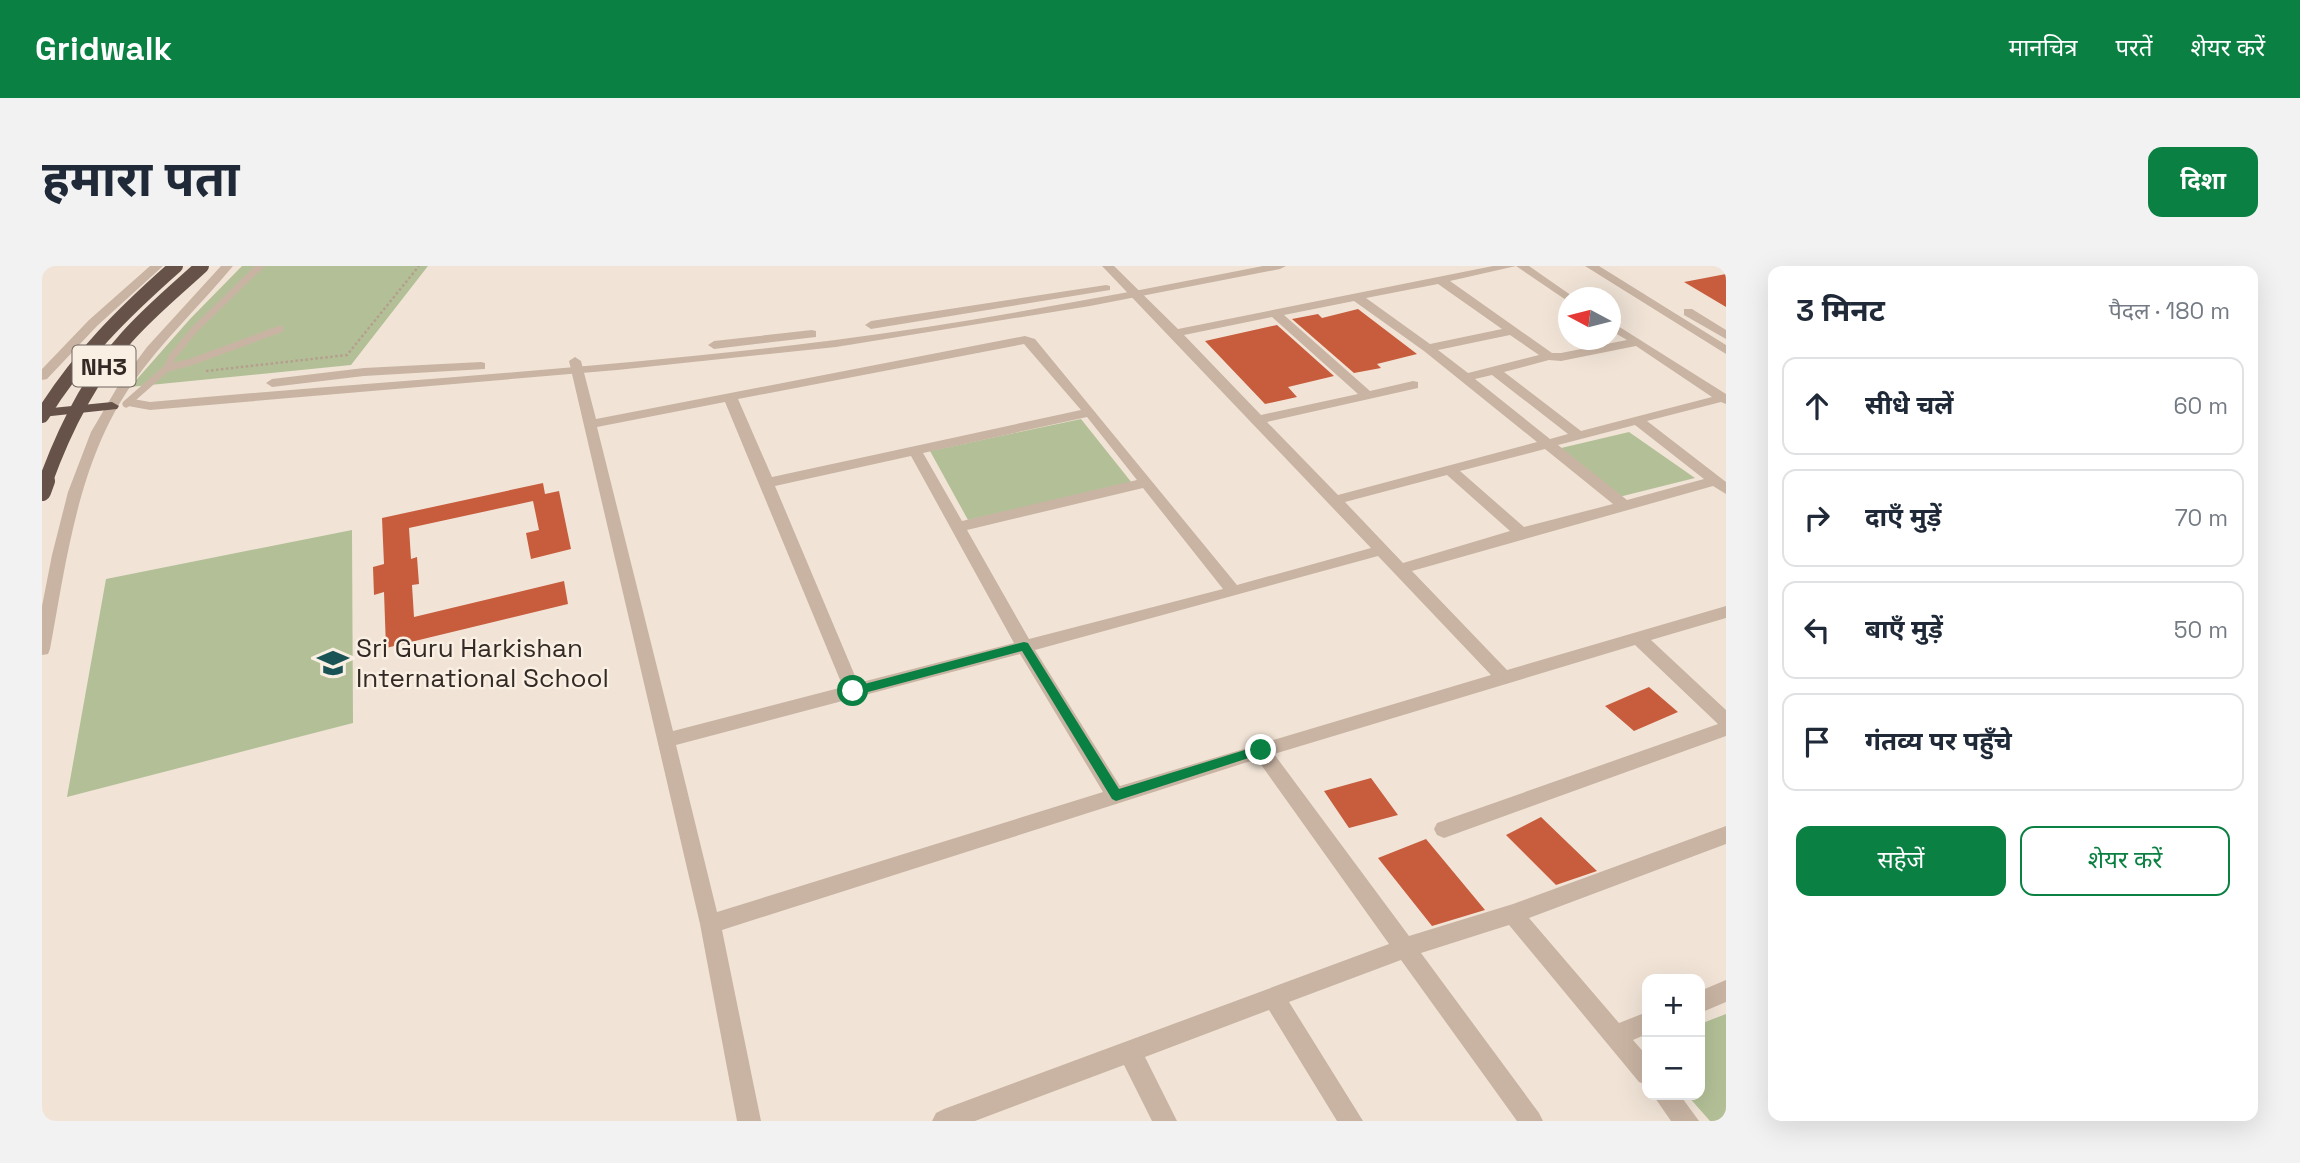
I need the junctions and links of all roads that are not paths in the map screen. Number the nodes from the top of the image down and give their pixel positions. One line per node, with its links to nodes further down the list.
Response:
1 (157, 266): 30 (street)
2 (176, 266): 38 (highway, NH3, bridge)
3 (202, 266): 49 (highway, NH3, bridge)
4 (228, 266): 36 (street)
5 (260, 266): 28 (lane)
6 (1108, 266): 14 (street)
7 (1226, 266): 14 (street)
8 (1280, 266): 14 (street)
9 (1510, 266): 13 (street)
10 (1522, 266): 15 (street)
11 (1591, 266): 25 (street)
12 (1613, 266): 22 (street)
13 (1440, 280): 16 (street); 19 (street)
14 (1133, 290): 21 (street); 27 (street)
15 (1558, 290)
16 (1358, 298): 17 (street); 24 (street)
17 (1276, 314): 21 (street); 33 (street)
18 (280, 329): 28 (lane)
19 (1510, 331): 24 (street); 26 (street)
20 (1621, 331): 23 (street)
21 (1175, 333): 39 (street)
22 (1726, 335)
23 (1638, 342): 26 (street); 35 (street)
24 (1428, 348): 31 (street)
25 (1726, 350)
26 (1549, 356): 29 (street)
27 (576, 366): 36 (street); 41 (street)
28 (167, 368): 36 (lane)
29 (1494, 370): 31 (street); 42 (street)
30 (42, 376)
31 (1465, 377): 43 (street)
32 (1413, 386): 33 (street)
33 (1368, 396): 39 (street)
34 (730, 397): 37 (street); 41 (street); 46 (street)
35 (1724, 399): 40 (street)
36 (123, 404): 38 (highway); 60 (street)
37 (1090, 412): 44 (street); 47 (street)
38 (42, 415)
39 (1257, 420): 50 (street)
40 (1637, 420): 42 (street); 48 (street)
41 (590, 424): 65 (street)
42 (1579, 436): 43 (street)
43 (1548, 444): 45 (street); 51 (street)
44 (916, 452): 46 (street); 52 (street)
45 (1448, 468): 50 (street); 53 (street)
46 (767, 483): 62 (street)
47 (1146, 483): 52 (street); 56 (street)
48 (1720, 485): 51 (street)
49 (42, 492)
50 (1335, 500): 54 (street)
51 (1624, 505): 53 (street)
52 (957, 527): 59 (street)
53 (1521, 533): 55 (street)
54 (1381, 550): 55 (street); 56 (street)
55 (1400, 569): 61 (street)
56 (1234, 592): 59 (street)
57 (1726, 612): 58 (street)
58 (1640, 640): 61 (street); 63 (street)
59 (1024, 646): 62 (street); 67 (street)
60 (42, 649)
61 (1504, 678): 66 (street)
62 (853, 691): 65 (street)
63 (1726, 721)
64 (1726, 729): 68 (street)
65 (666, 740): 71 (street)
66 (1261, 750): 67 (street); 72 (street)
67 (1116, 796): 71 (street)
68 (1444, 829)
69 (1722, 842): 70 (street)
70 (1513, 914): 72 (street); 77 (street)
71 (710, 924): 81 (street)
72 (1405, 948): 74 (street); 85 (street)
73 (1726, 991): 75 (street)
74 (1275, 998): 78 (street); 84 (street)
75 (1705, 1000)
76 (1642, 1025): 77 (street)
77 (1616, 1036): 79 (street)
78 (1129, 1051): 82 (street); 83 (street)
79 (1642, 1068)
80 (1669, 1100): 86 (street)
81 (749, 1121)
82 (944, 1121)
83 (1165, 1121)
84 (1350, 1121)
85 (1531, 1121)
86 (1686, 1121)

